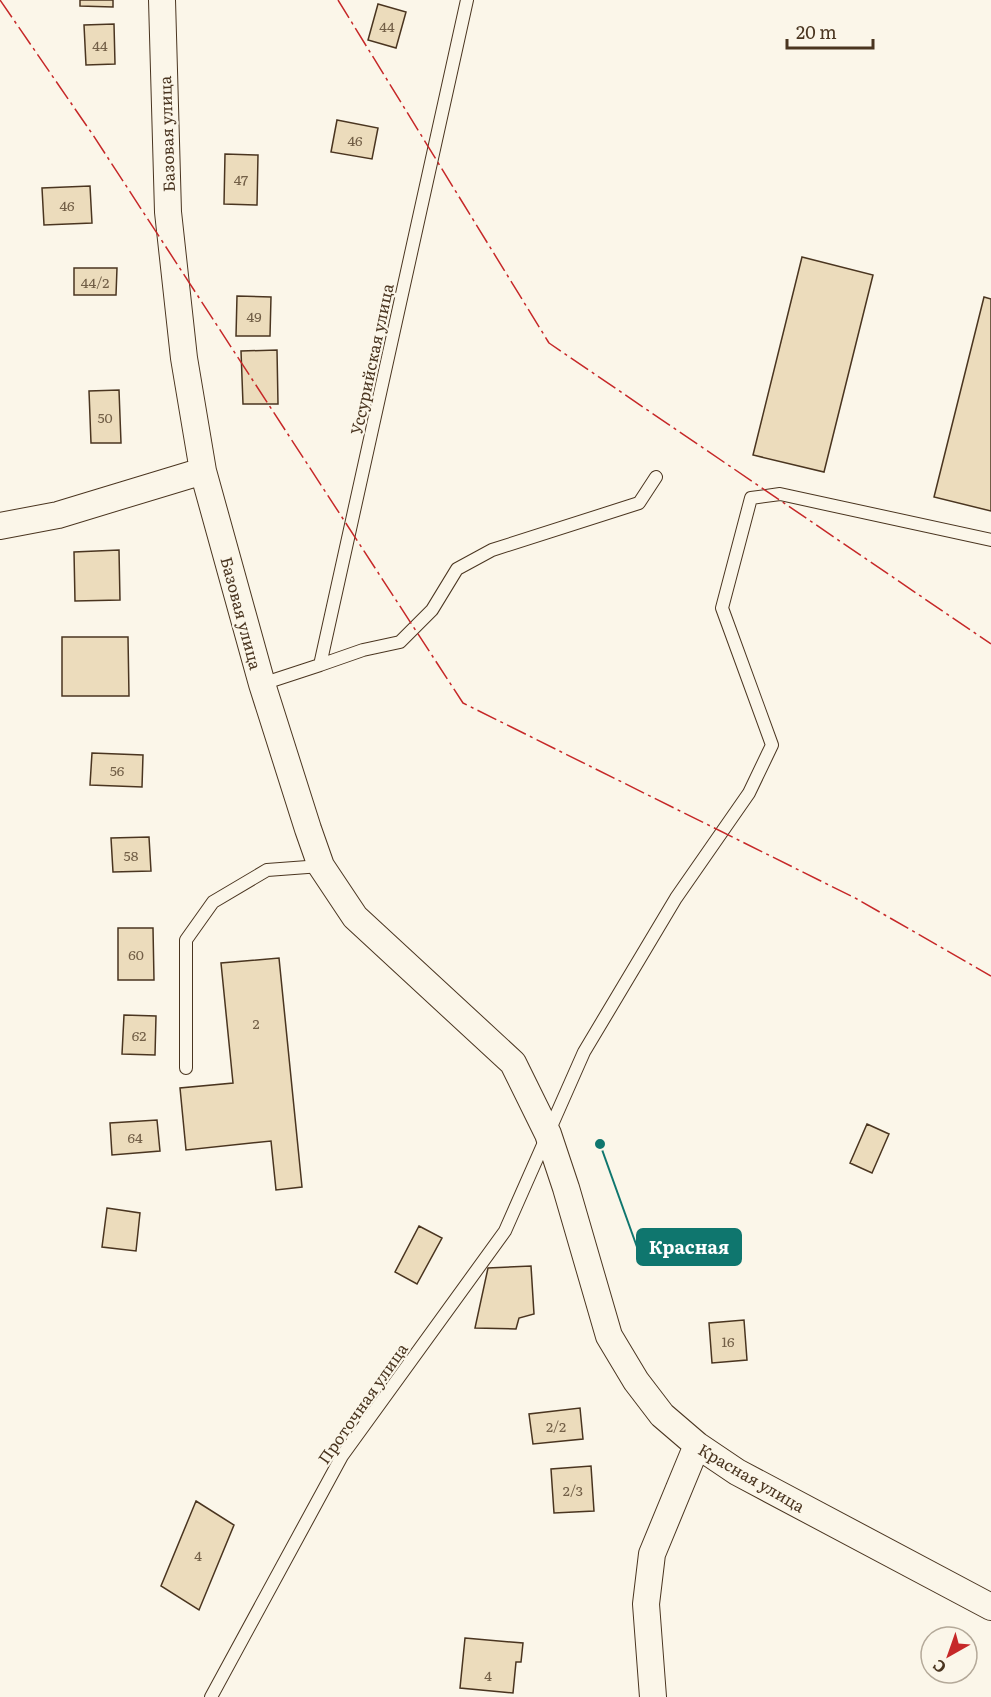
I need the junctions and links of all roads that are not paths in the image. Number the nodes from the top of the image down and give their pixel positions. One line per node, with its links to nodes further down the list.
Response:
1 (162, 0): 3 (street, Базовая улица)
2 (467, 0): 7 (lane, Уссурийская улица)
3 (203, 471): 5 (street); 8 (street, Базовая улица)
4 (656, 477): 7 (lane)
5 (0, 526)
6 (991, 540): 11 (lane, Проточная улица)
7 (320, 665): 8 (lane)
8 (262, 684): 9 (street, Базовая улица)
9 (321, 867): 10 (lane); 11 (street, Базовая улица)
10 (186, 1068)
11 (548, 1134): 12 (street, Красная улица); 14 (lane, Проточная улица)
12 (696, 1445): 13 (street, Красная улица); 15 (street)
13 (991, 1607)
14 (212, 1697)
15 (653, 1697)

